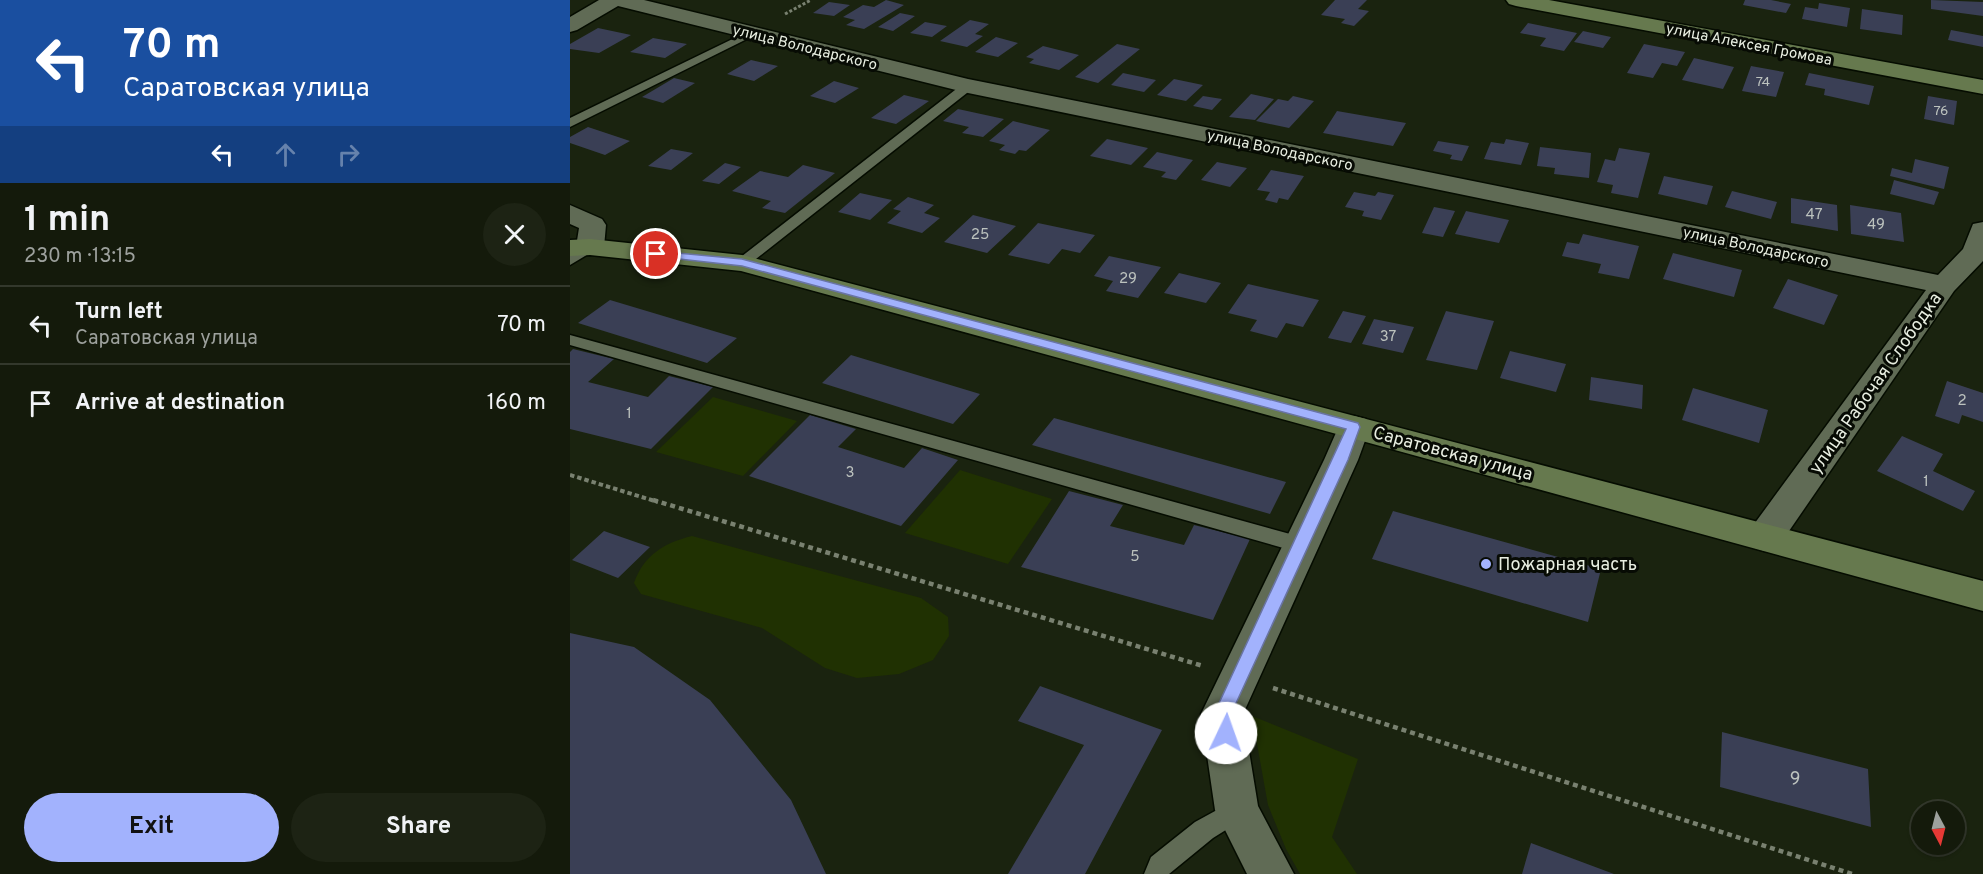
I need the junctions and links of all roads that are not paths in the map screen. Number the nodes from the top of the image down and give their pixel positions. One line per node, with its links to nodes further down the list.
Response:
1 (614, 0): 4 (street)
2 (619, 0): 5 (street, улица Володарского)
3 (1516, 0): 7 (street, улица Алексея Громова)
4 (570, 26)
5 (749, 34): 6 (street, улица Володарского); 8 (lane)
6 (968, 86): 12 (lane); 13 (street, улица Володарского)
7 (1983, 87)
8 (570, 123)
9 (570, 213): 11 (street)
10 (1983, 230): 13 (street, улица Рабочая Слободка)
11 (577, 252): 12 (street, Саратовская улица)
12 (742, 263): 15 (street, Саратовская улица)
13 (1944, 285): 16 (street, улица Рабочая Слободка)
14 (570, 340): 17 (lane)
15 (1354, 427): 16 (street, Саратовская улица); 17 (street)
16 (1765, 537): 18 (street, Саратовская улица)
17 (1301, 545): 19 (street)
18 (1983, 596)
19 (1237, 810): 20 (lane); 21 (street)
20 (1156, 874)
21 (1270, 874)

